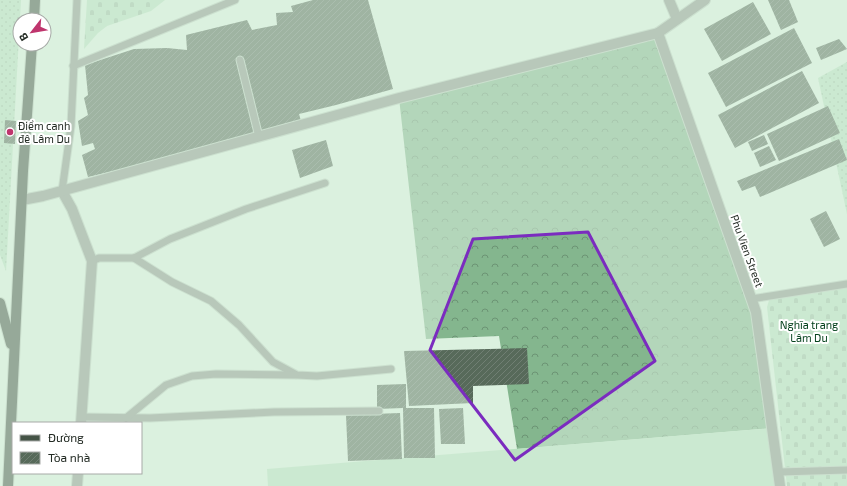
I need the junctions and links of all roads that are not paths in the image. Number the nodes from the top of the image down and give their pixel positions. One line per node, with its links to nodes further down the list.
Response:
1 (35, 0): 6 (main road)
2 (77, 0): 11 (lane)
3 (235, 0): 11 (lane)
4 (669, 0): 7 (street)
5 (705, 0): 7 (street)
6 (34, 12)
7 (677, 19): 8 (street)
8 (658, 33): 12 (street); 19 (street, Phu Vien Street)
9 (31, 52): 15 (main road)
10 (240, 60): 12 (lane)
11 (73, 66): 14 (lane)
12 (259, 137): 14 (street)
13 (325, 183): 16 (lane)
14 (62, 191): 15 (street); 17 (street)
15 (22, 200): 21 (main road)
16 (134, 258): 17 (lane); 23 (lane)
17 (92, 261): 26 (street)
18 (847, 284): 19 (lane)
19 (751, 299): 28 (street, Phu Vien Street)
20 (0, 303): 21 (main road)
21 (14, 354): 30 (main road)
22 (391, 369): 23 (lane)
23 (297, 375): 25 (lane)
24 (379, 411): 25 (lane)
25 (126, 418): 26 (lane)
26 (82, 420)
27 (847, 470): 28 (lane)
28 (779, 472): 32 (street, Phu Vien Street)
29 (78, 474): 31 (street)
30 (8, 486)
31 (77, 486)
32 (780, 486)

